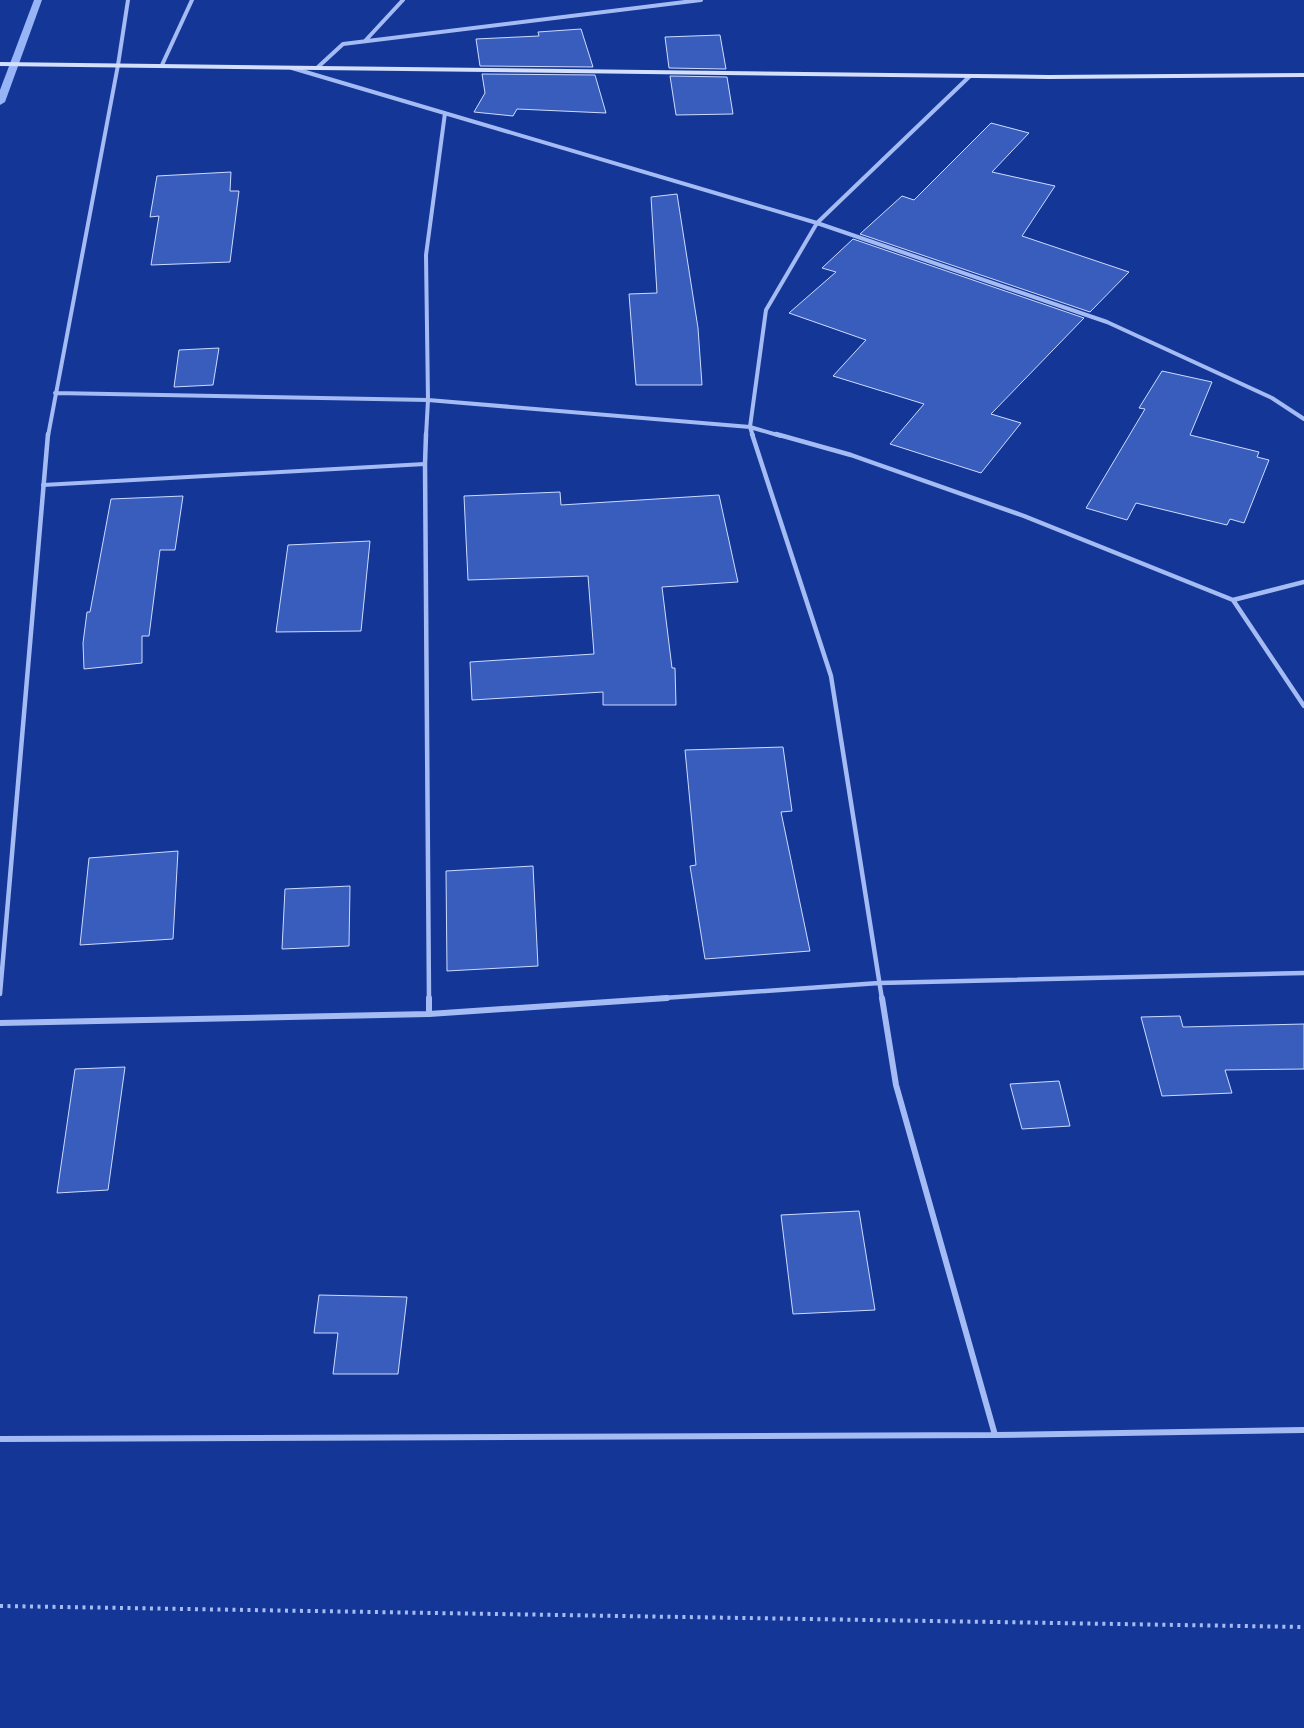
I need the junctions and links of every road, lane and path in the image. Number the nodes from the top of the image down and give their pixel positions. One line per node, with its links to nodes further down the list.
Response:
1 (128, 0): 7 (street)
2 (192, 0): 8 (street)
3 (403, 0): 5 (street)
4 (701, 0): 5 (street)
5 (365, 41): 10 (street)
6 (0, 64): 7 (street)
7 (118, 65): 8 (street); 15 (street)
8 (162, 65): 9 (street)
9 (288, 67): 10 (street); 13 (street)
10 (318, 67): 12 (street)
11 (1304, 75): 12 (street)
12 (970, 76): 14 (street)
13 (445, 113): 14 (street); 16 (street)
14 (817, 223): 17 (street); 18 (street)
15 (55, 393): 16 (street); 20 (street)
16 (428, 400): 18 (street); 19 (street)
17 (1304, 420)
18 (750, 427): 22 (street); 25 (street)
19 (425, 464): 20 (lane); 27 (street)
20 (43, 484): 26 (street)
21 (1304, 582): 22 (street)
22 (1233, 600): 23 (street)
23 (1304, 706)
24 (1304, 973): 25 (street)
25 (879, 983): 27 (street); 30 (street)
26 (0, 994)
27 (429, 1014): 28 (street)
28 (0, 1023)
29 (1304, 1430): 30 (street)
30 (995, 1435): 31 (street)
31 (0, 1439)
32 (0, 1606): 33 (path)
33 (1304, 1627)

